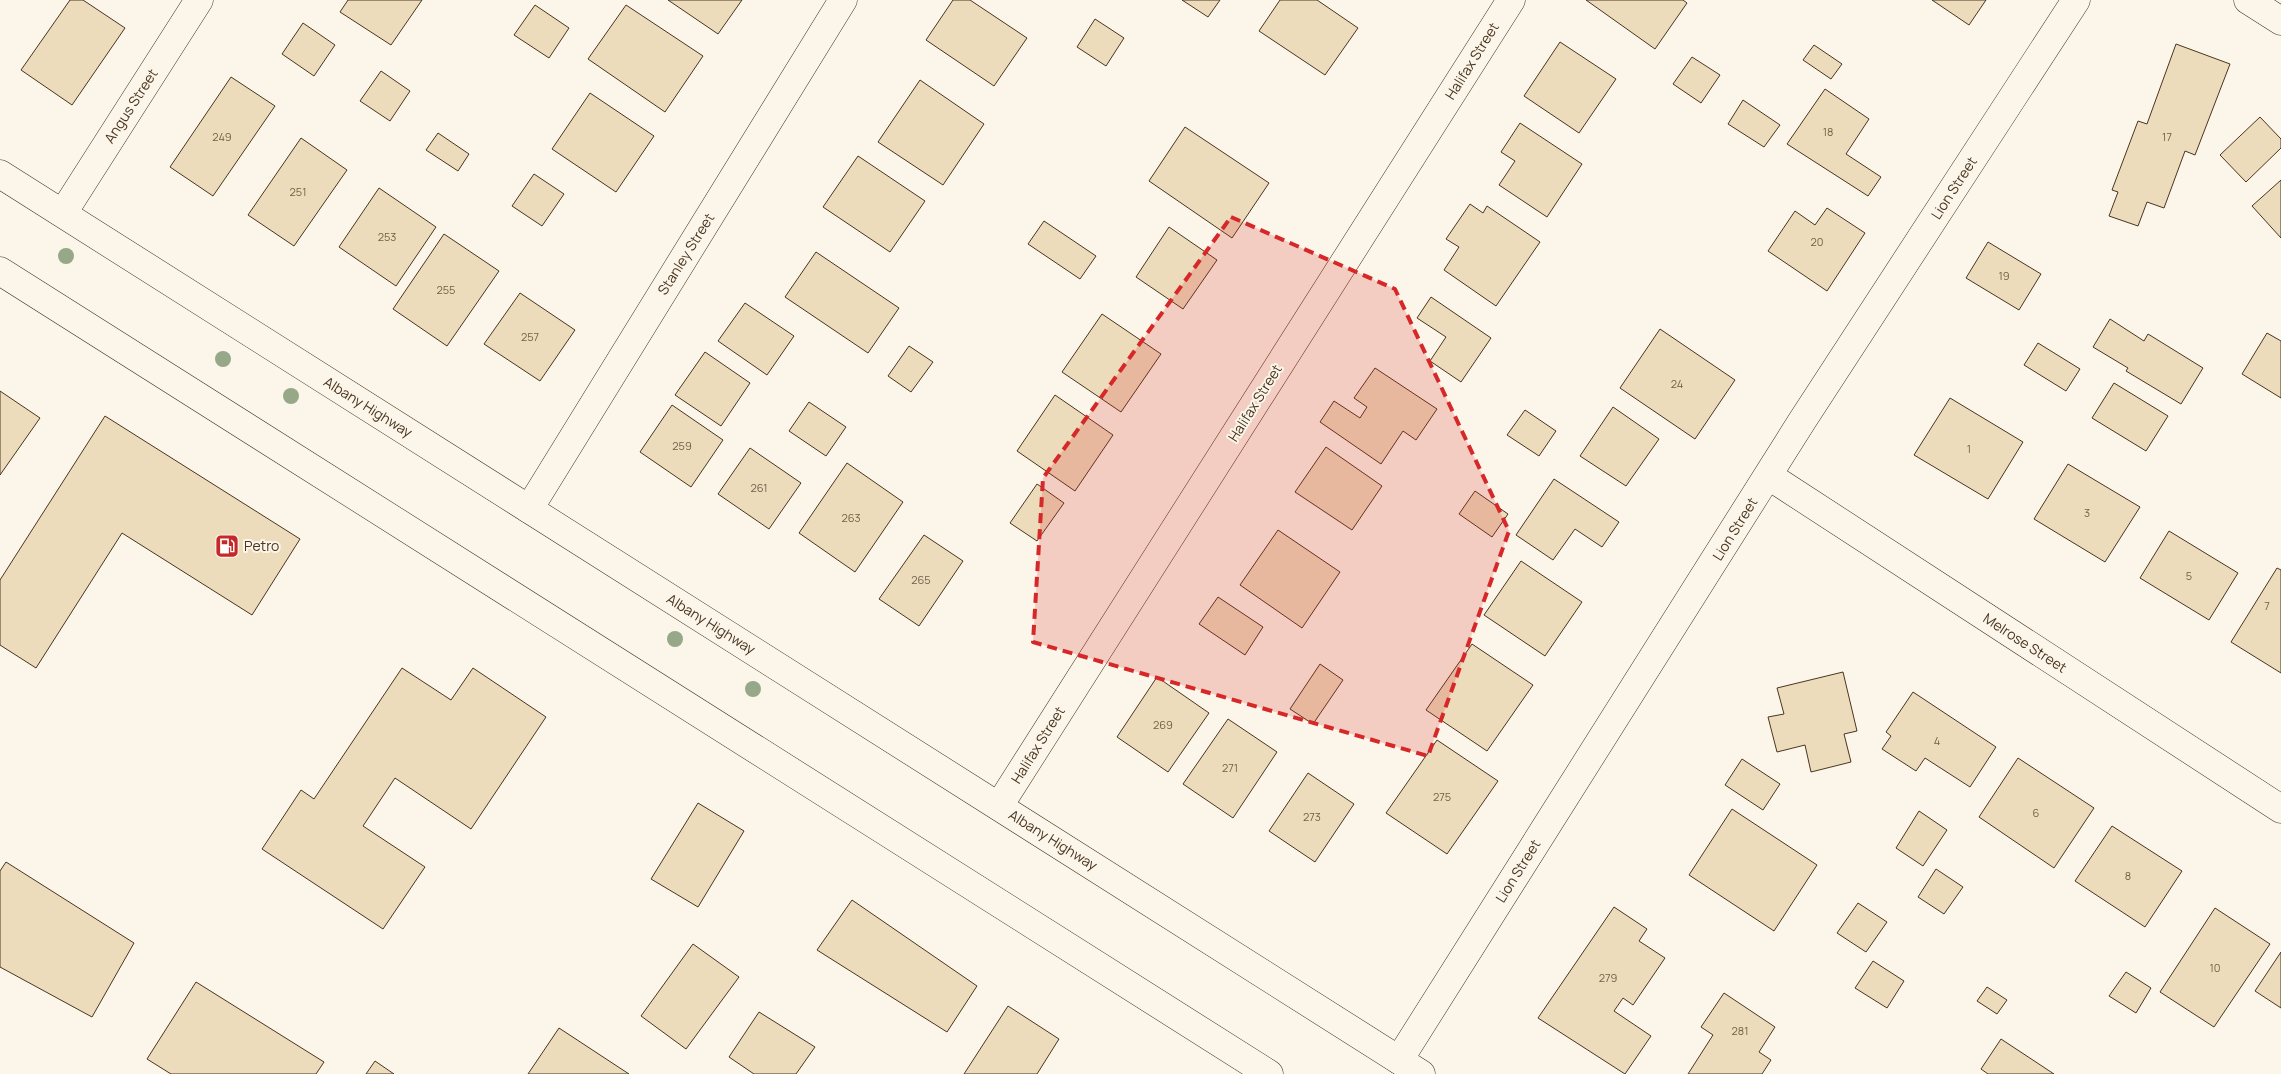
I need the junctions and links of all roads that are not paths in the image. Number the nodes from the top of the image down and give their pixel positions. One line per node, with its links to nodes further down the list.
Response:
1 (199, 0): 8 (main road, Angus Street)
2 (843, 0): 11 (main road, Stanley Street)
3 (1511, 0): 12 (main road, Halifax Street)
4 (2076, 0): 10 (main road, Lion Street)
5 (2248, 0): 6 (main road)
6 (2281, 21)
7 (0, 174): 8 (main road, Albany Highway)
8 (63, 213): 11 (main road, Albany Highway)
9 (0, 271): 15 (main road)
10 (1769, 476): 13 (main road, Melrose Street); 14 (main road, Lion Street)
11 (528, 509): 12 (main road, Albany Highway)
12 (999, 806): 14 (main road, Albany Highway)
13 (2281, 809)
14 (1403, 1069)
15 (1268, 1074)

